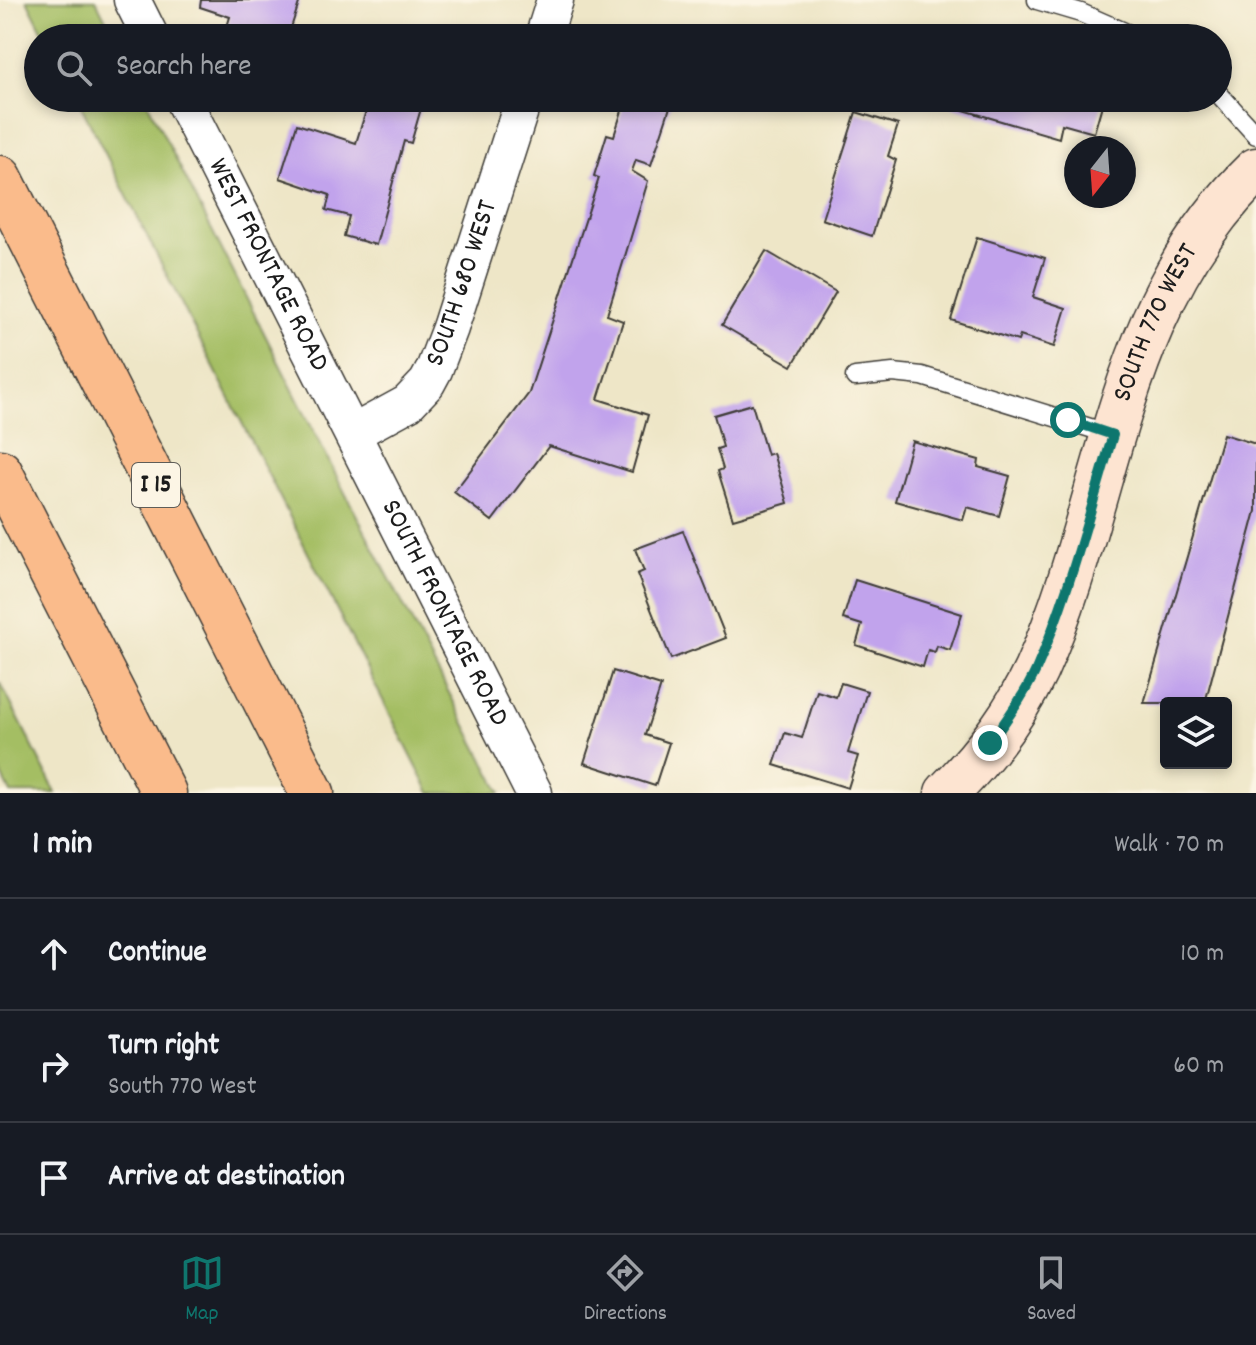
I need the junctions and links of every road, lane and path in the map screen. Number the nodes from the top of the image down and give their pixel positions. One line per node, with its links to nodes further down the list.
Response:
1 (132, 0): 4 (street)
2 (555, 0): 5 (street)
3 (1037, 0): 6 (lane)
4 (144, 24)
5 (547, 24)
6 (1106, 24)
7 (1232, 108): 10 (lane)
8 (189, 112): 14 (street, WEST FRONTAGE ROAD)
9 (519, 112): 14 (street, SOUTH 680 WEST)
10 (1256, 135)
11 (1256, 170): 15 (street, SOUTH 770 WEST)
12 (0, 178): 18 (highway, I 15)
13 (855, 377): 15 (lane)
14 (353, 433): 19 (street, SOUTH FRONTAGE ROAD)
15 (1113, 435): 20 (street, SOUTH 770 WEST)
16 (0, 472): 17 (highway)
17 (164, 793)
18 (312, 793)
19 (534, 793)
20 (947, 793)

